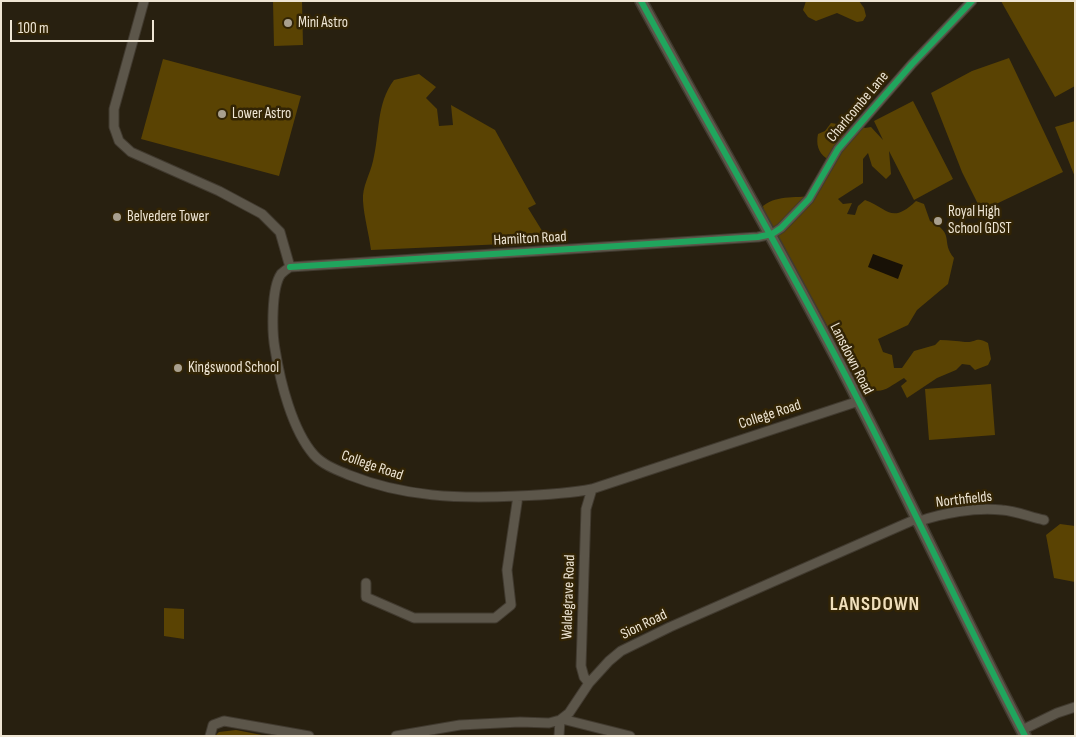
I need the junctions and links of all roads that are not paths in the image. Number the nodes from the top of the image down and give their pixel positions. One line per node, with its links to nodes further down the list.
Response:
1 (144, 1): 5 (street)
2 (640, 1): 4 (street, Lansdown Road)
3 (972, 1): 4 (street, Charlcombe Lane)
4 (772, 234): 5 (street, Hamilton Road); 6 (street, Lansdown Road)
5 (290, 267): 9 (street, College Road)
6 (859, 401): 7 (street, College Road); 12 (street, Lansdown Road)
7 (592, 489): 8 (street, College Road); 10 (street, Waldegrave Road)
8 (576, 492): 9 (street, College Road); 10 (street)
9 (518, 496): 13 (street)
10 (586, 509): 14 (street, Waldegrave Road)
11 (1044, 520): 12 (street, Northfields)
12 (916, 521): 14 (street, Sion Road); 17 (street, Lansdown Road)
13 (366, 584)
14 (590, 683): 16 (street, Sion Road)
15 (1075, 707): 17 (street)
16 (561, 720): 20 (street); 21 (street); 22 (street)
17 (1023, 733)
18 (210, 736): 19 (street)
19 (308, 736)
20 (396, 736)
21 (559, 736)
22 (630, 736)

